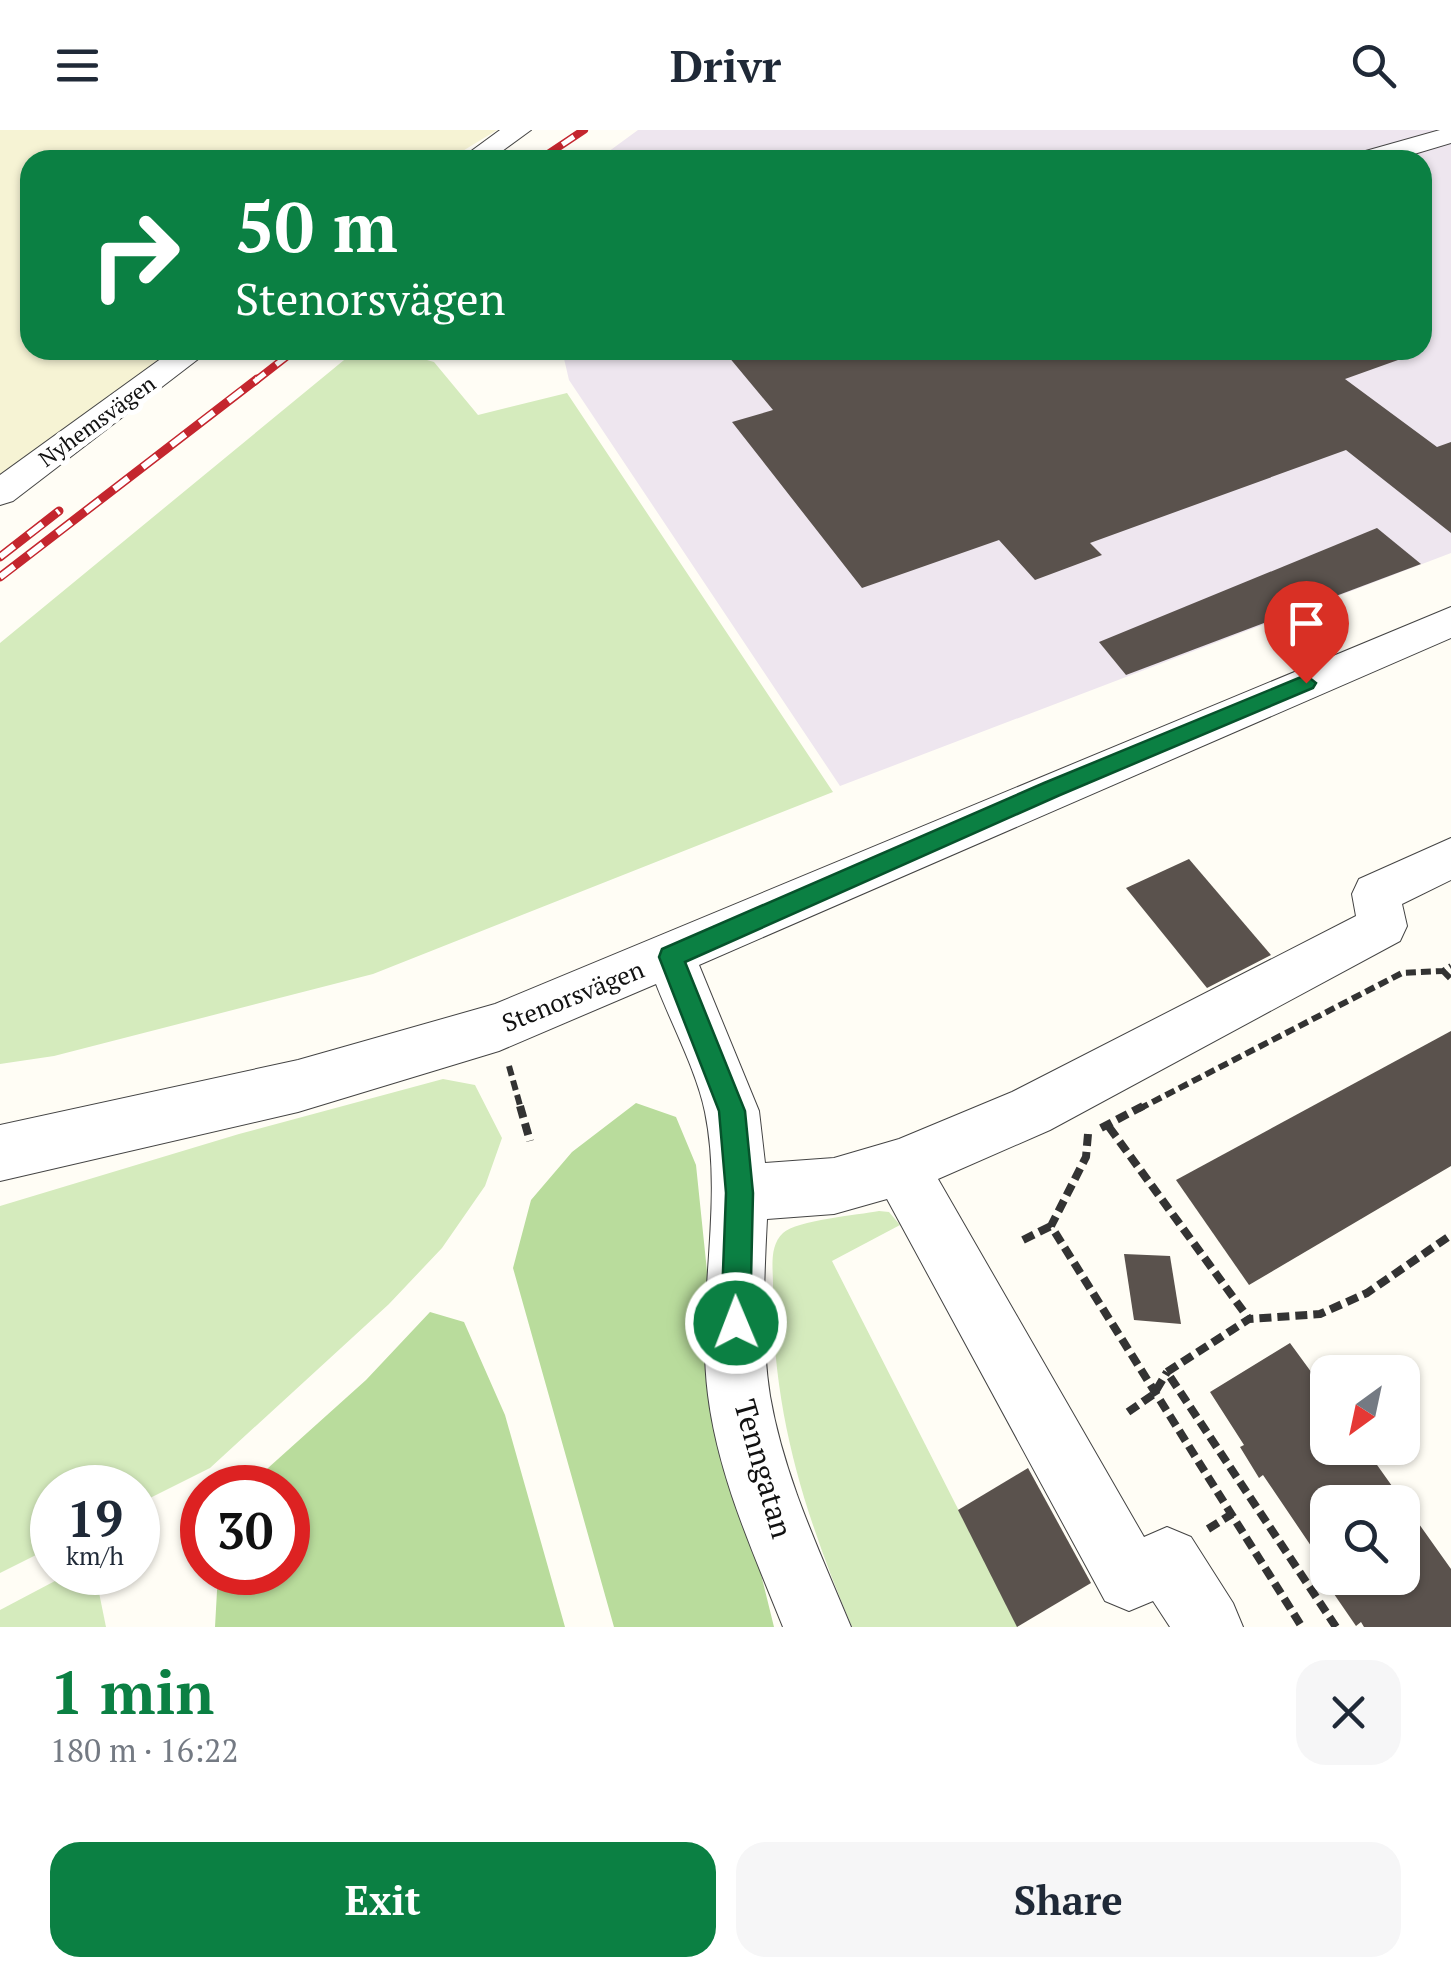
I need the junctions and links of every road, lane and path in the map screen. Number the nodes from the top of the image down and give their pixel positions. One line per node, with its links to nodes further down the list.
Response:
1 (518, 130): 3 (street)
2 (1451, 135): 4 (street)
3 (487, 150)
4 (1399, 150)
5 (180, 360): 6 (street, Nyhemsvägen)
6 (0, 493)
7 (1451, 622): 9 (street, Stenorsvägen)
8 (1451, 858): 17 (street)
9 (671, 957): 12 (street, Stenorsvägen); 18 (street, Tenngatan)
10 (1443, 971): 11 (path)
11 (1451, 979)
12 (498, 1027): 15 (path); 16 (street, Stenorsvägen)
13 (1109, 1127): 22 (path)
14 (1088, 1132): 19 (path)
15 (530, 1142)
16 (0, 1154)
17 (900, 1167): 18 (street); 29 (street)
18 (740, 1193): 28 (street, Tenngatan)
19 (1052, 1226): 21 (path); 24 (path)
20 (1451, 1235): 22 (path)
21 (1023, 1240)
22 (1249, 1319): 23 (path)
23 (1168, 1372): 24 (path); 31 (path)
24 (1154, 1394): 25 (path); 26 (path)
25 (1128, 1412)
26 (1232, 1514): 27 (path); 30 (path)
27 (1201, 1532)
28 (817, 1627)
29 (1209, 1627)
30 (1302, 1627)
31 (1336, 1627)

